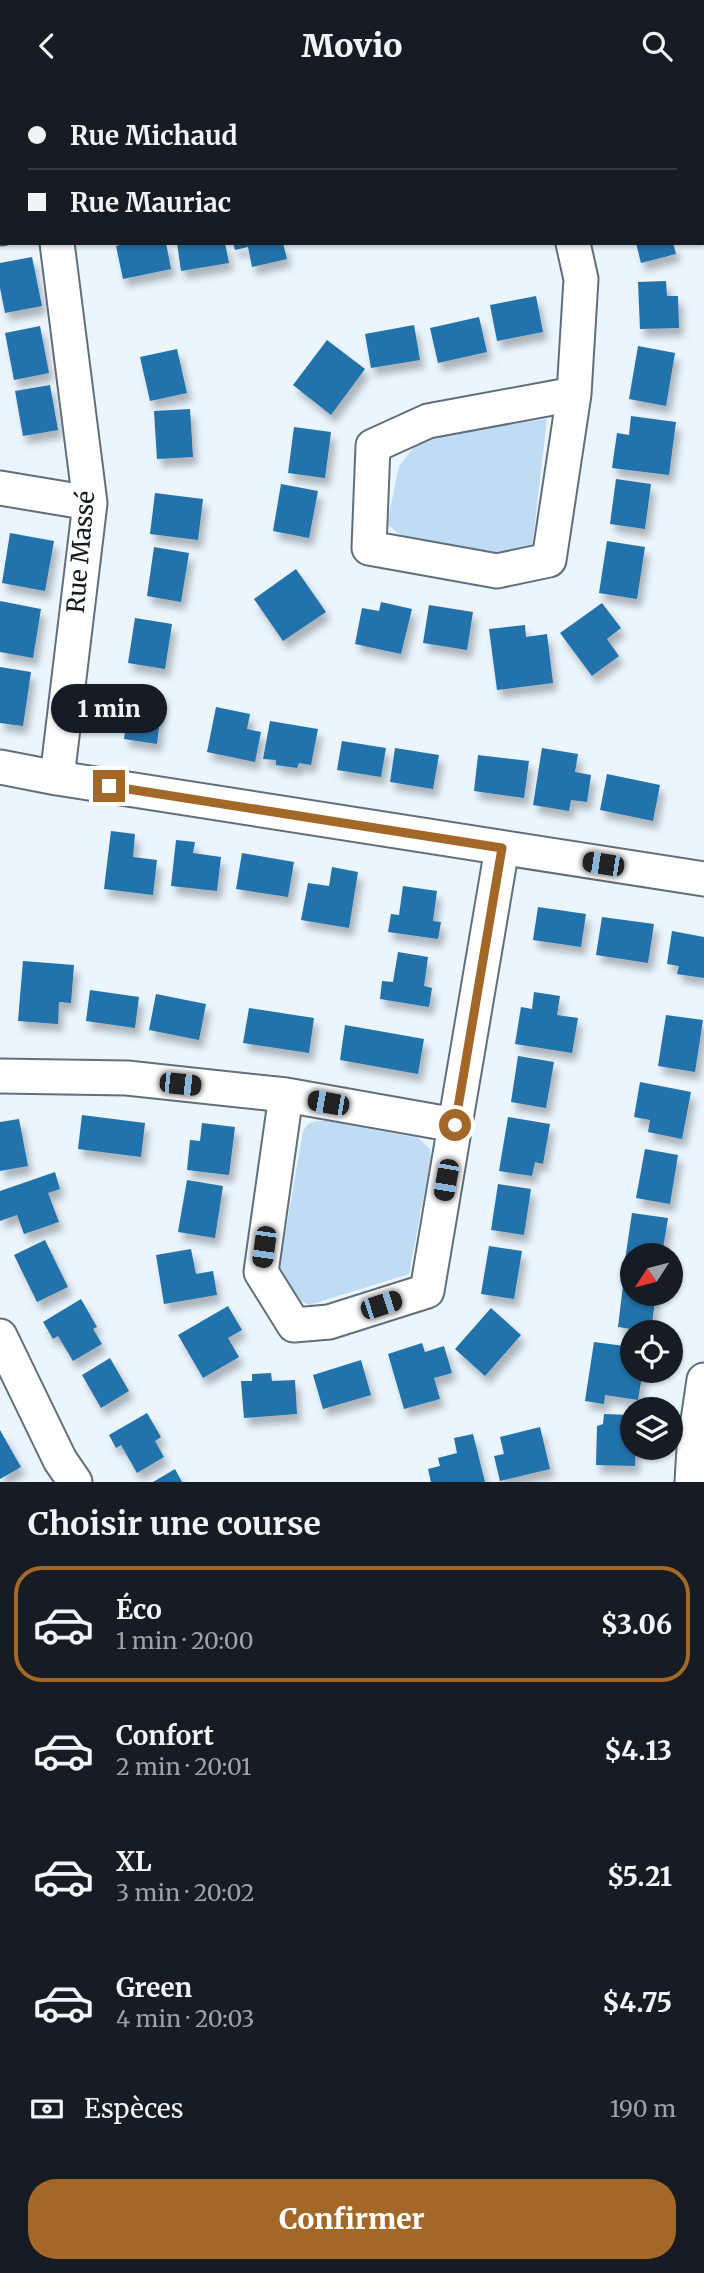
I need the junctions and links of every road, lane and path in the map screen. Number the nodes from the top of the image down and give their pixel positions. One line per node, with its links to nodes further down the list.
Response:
1 (57, 245): 5 (street, Rue Massé)
2 (573, 245): 3 (street)
3 (574, 394): 3 (street)
4 (0, 488): 5 (street)
5 (90, 503): 7 (street, Rue Massé)
6 (0, 767): 7 (street)
7 (57, 778): 8 (street)
8 (502, 848): 9 (street); 12 (street)
9 (704, 879)
10 (0, 1076): 11 (street)
11 (286, 1095): 12 (street); 12 (street)
12 (455, 1125)
13 (0, 1336): 15 (street)
14 (704, 1380): 16 (street)
15 (75, 1482)
16 (692, 1482)

